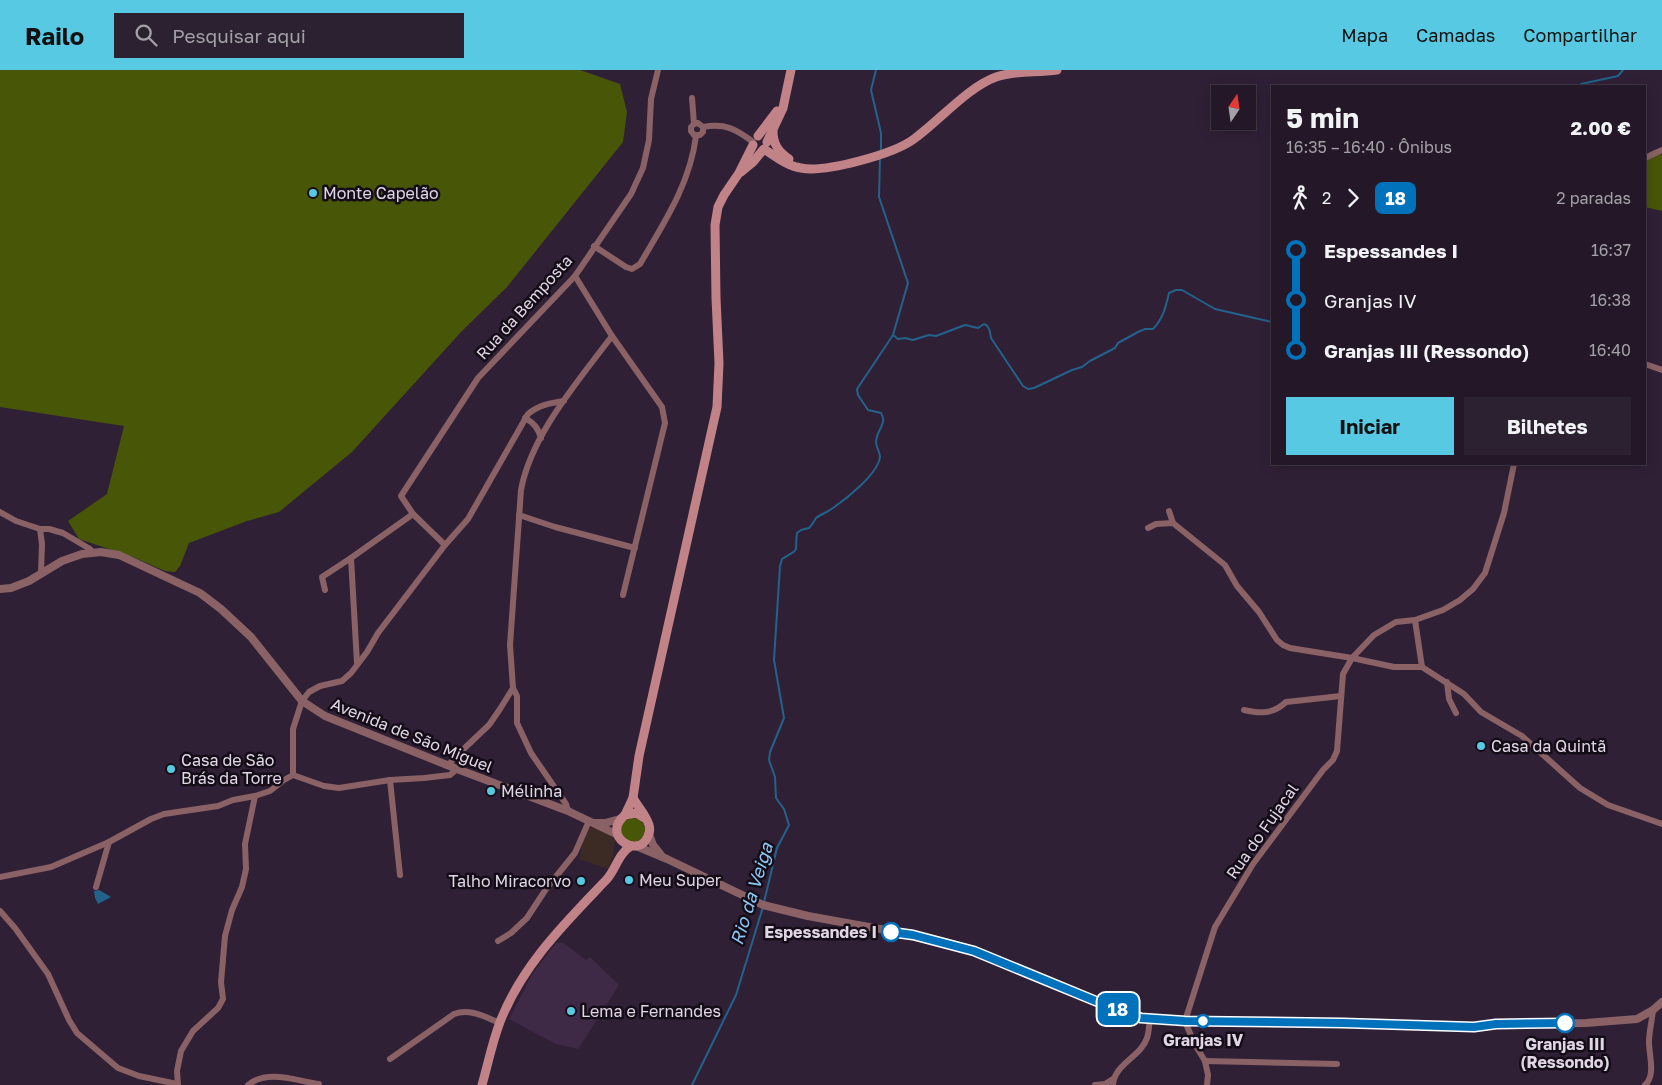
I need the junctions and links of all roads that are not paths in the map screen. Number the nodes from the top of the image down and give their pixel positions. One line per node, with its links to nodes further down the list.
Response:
1 (658, 70): 17 (street, Rua da Bemposta)
2 (791, 70): 5 (main road)
3 (1057, 70): 13 (main road)
4 (692, 98): 6 (street)
5 (785, 101): 8 (main road); 10 (main road)
6 (694, 124): 7 (street); 9 (street)
7 (703, 127): 9 (street); 10 (street)
8 (774, 130): 11 (main road); 13 (main road)
9 (696, 136): 17 (street)
10 (755, 140): 11 (main road); 16 (main road)
11 (765, 146): 13 (main road); 15 (main road)
12 (1662, 150): 14 (street)
13 (778, 154): 15 (main road)
14 (1646, 158)
15 (753, 162): 16 (main road)
16 (739, 173): 55 (main road)
17 (594, 246): 18 (street, Rua da Bemposta)
18 (574, 276): 19 (street); 28 (street, Rua da Bemposta)
19 (612, 336): 22 (street); 34 (street)
20 (1646, 364): 21 (street)
21 (1662, 370)
22 (564, 401): 23 (street); 24 (street)
23 (525, 418): 24 (street); 33 (street)
24 (541, 438): 29 (street)
25 (1514, 465): 41 (street)
26 (1169, 511): 30 (street)
27 (0, 512): 32 (street)
28 (413, 514): 33 (street); 36 (street)
29 (519, 515): 34 (street); 46 (street)
30 (1173, 523): 31 (street); 42 (street)
31 (1148, 528)
32 (40, 529): 35 (street); 37 (street)
33 (445, 545): 43 (street)
34 (635, 548): 40 (street)
35 (93, 553): 37 (street, Avenida de São Miguel); 48 (street, Avenida de São Miguel)
36 (351, 558): 39 (street); 43 (street)
37 (41, 573): 38 (street, Avenida de São Miguel)
38 (0, 589)
39 (325, 590)
40 (623, 595)
41 (1415, 620): 42 (street); 44 (street)
42 (1352, 658): 44 (street); 47 (street, Rua do Fujacal)
43 (357, 663): 48 (street)
44 (1422, 667): 45 (street)
45 (1447, 682): 50 (street); 60 (street)
46 (513, 688): 51 (street); 56 (street)
47 (1341, 696): 49 (street); 75 (street, Rua do Fujacal)
48 (302, 702): 51 (street, Avenida de São Miguel); 52 (street)
49 (1244, 710)
50 (1456, 713)
51 (453, 768): 53 (street); 56 (street, Avenida de São Miguel)
52 (293, 776): 53 (street); 54 (street)
53 (390, 780): 67 (street)
54 (255, 796): 63 (street); 81 (street)
55 (633, 798): 57 (main road); 58 (main road)
56 (568, 811): 59 (street, Avenida de São Miguel)
57 (622, 817): 58 (main road); 59 (street); 62 (main road)
58 (646, 819): 61 (main road)
59 (591, 822): 62 (street, Avenida de São Miguel); 71 (street)
60 (1662, 824)
61 (649, 834): 64 (main road); 65 (street)
62 (618, 836): 64 (main road); 66 (main road)
63 (109, 842): 68 (street); 69 (street)
64 (633, 846): 65 (street); 66 (main road)
65 (667, 859): 74 (street)
66 (614, 868): 76 (main road)
67 (400, 874)
68 (0, 877)
69 (96, 887)
70 (0, 911): 81 (street)
71 (498, 940)
72 (1662, 1002): 73 (street)
73 (1653, 1010): 75 (street); 87 (street)
74 (1150, 1019): 75 (street); 80 (street)
75 (1185, 1021): 78 (street)
76 (500, 1023): 77 (street); 84 (main road)
77 (390, 1059)
78 (1205, 1061): 79 (street); 86 (street)
79 (1337, 1064)
80 (1113, 1082): 85 (street)
81 (178, 1084)
82 (319, 1084): 83 (street)
83 (248, 1085)
84 (482, 1085)
85 (1095, 1085)
86 (1207, 1085)
87 (1645, 1085)

